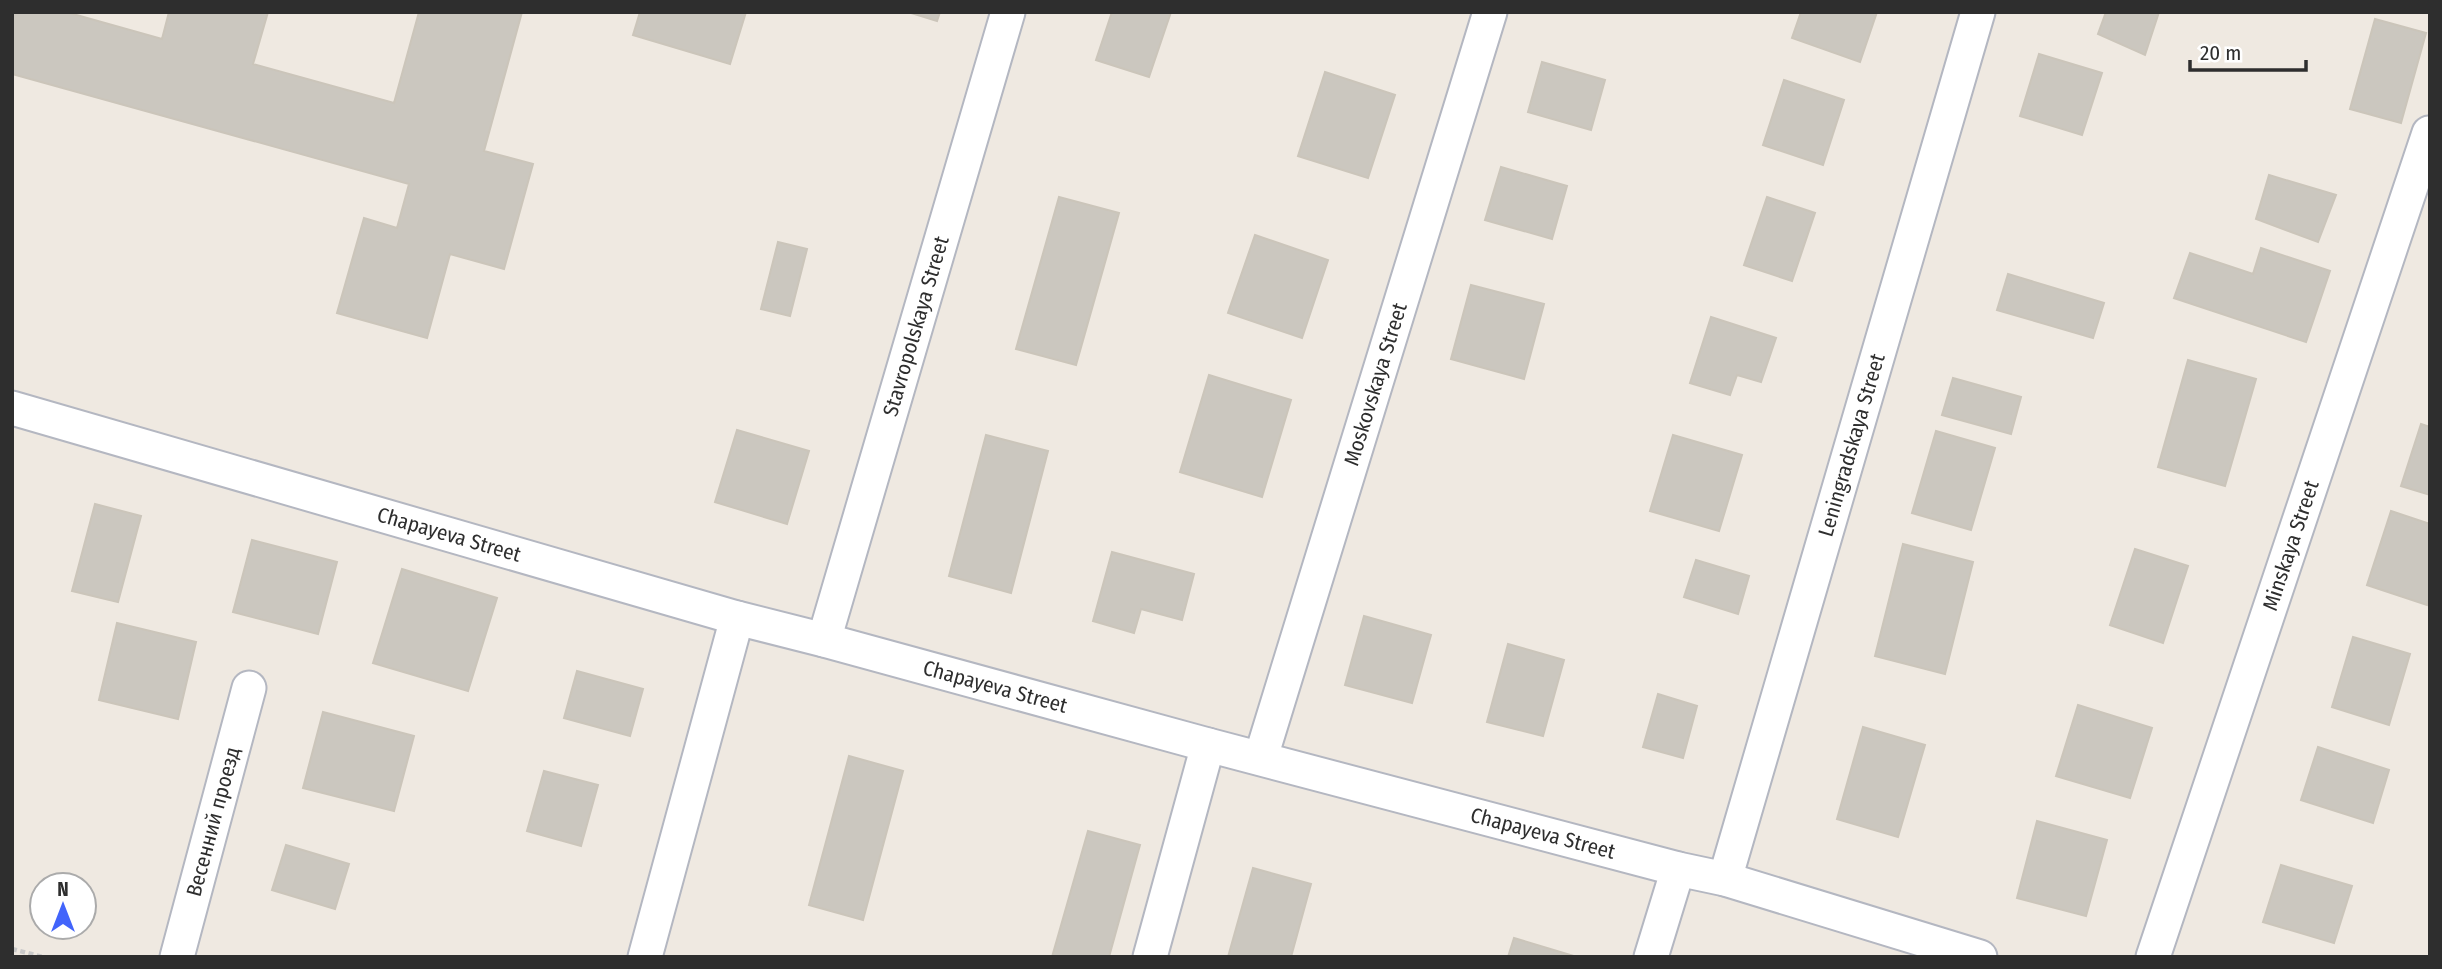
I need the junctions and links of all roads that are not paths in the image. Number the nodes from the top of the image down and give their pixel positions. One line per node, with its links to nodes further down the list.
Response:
1 (1009, 12): 7 (street, Stavropolskaya Street)
2 (1490, 12): 10 (street, Moskovskaya Street)
3 (1978, 12): 12 (street, Leningradskaya Street)
4 (2429, 133): 18 (street, Minskaya Street)
5 (12, 408): 6 (street, Chapayeva Street)
6 (737, 618): 7 (street, Chapayeva Street); 14 (street)
7 (824, 640): 9 (street, Chapayeva Street)
8 (249, 688): 13 (street, Весенний проезд)
9 (1208, 745): 10 (street, Chapayeva Street); 15 (street)
10 (1261, 757): 11 (street, Chapayeva Street)
11 (1678, 869): 12 (street, Chapayeva Street); 16 (street)
12 (1725, 879): 17 (street, Chapayeva Street)
13 (177, 957)
14 (645, 957)
15 (1150, 957)
16 (1651, 957)
17 (1980, 957)
18 (2153, 957)

